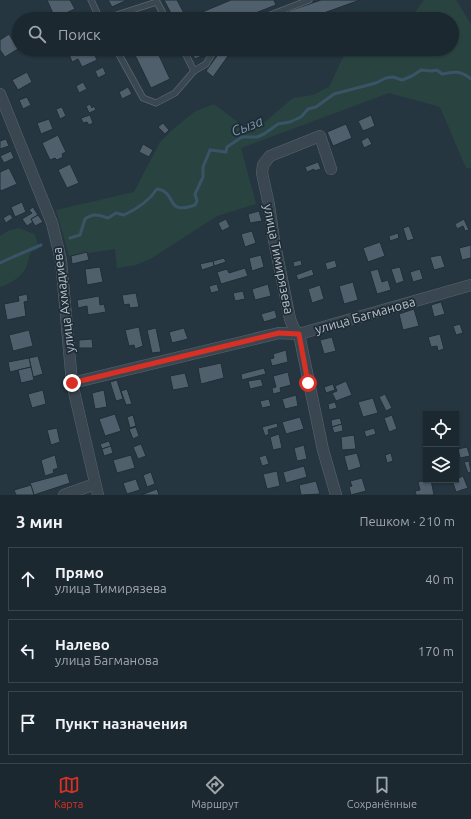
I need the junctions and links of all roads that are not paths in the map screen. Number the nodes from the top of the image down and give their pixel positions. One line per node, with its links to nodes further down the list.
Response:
1 (92, 0): 4 (lane)
2 (309, 0): 7 (lane)
3 (157, 1): 5 (lane); 6 (lane)
4 (97, 12)
5 (125, 12)
6 (162, 12)
7 (278, 12)
8 (120, 56): 11 (lane)
9 (186, 56): 11 (lane)
10 (211, 56): 11 (lane)
11 (194, 71)
12 (0, 94): 16 (street, улица Ахмадиева)
13 (331, 169): 15 (street, улица Тимирязева)
14 (471, 285): 15 (street, улица Багманова)
15 (299, 334): 16 (street, улица Багманова); 19 (street, улица Тимирязева)
16 (72, 383): 17 (street, улица Ахмадиева)
17 (96, 490): 18 (street)
18 (64, 495)
19 (336, 495)

